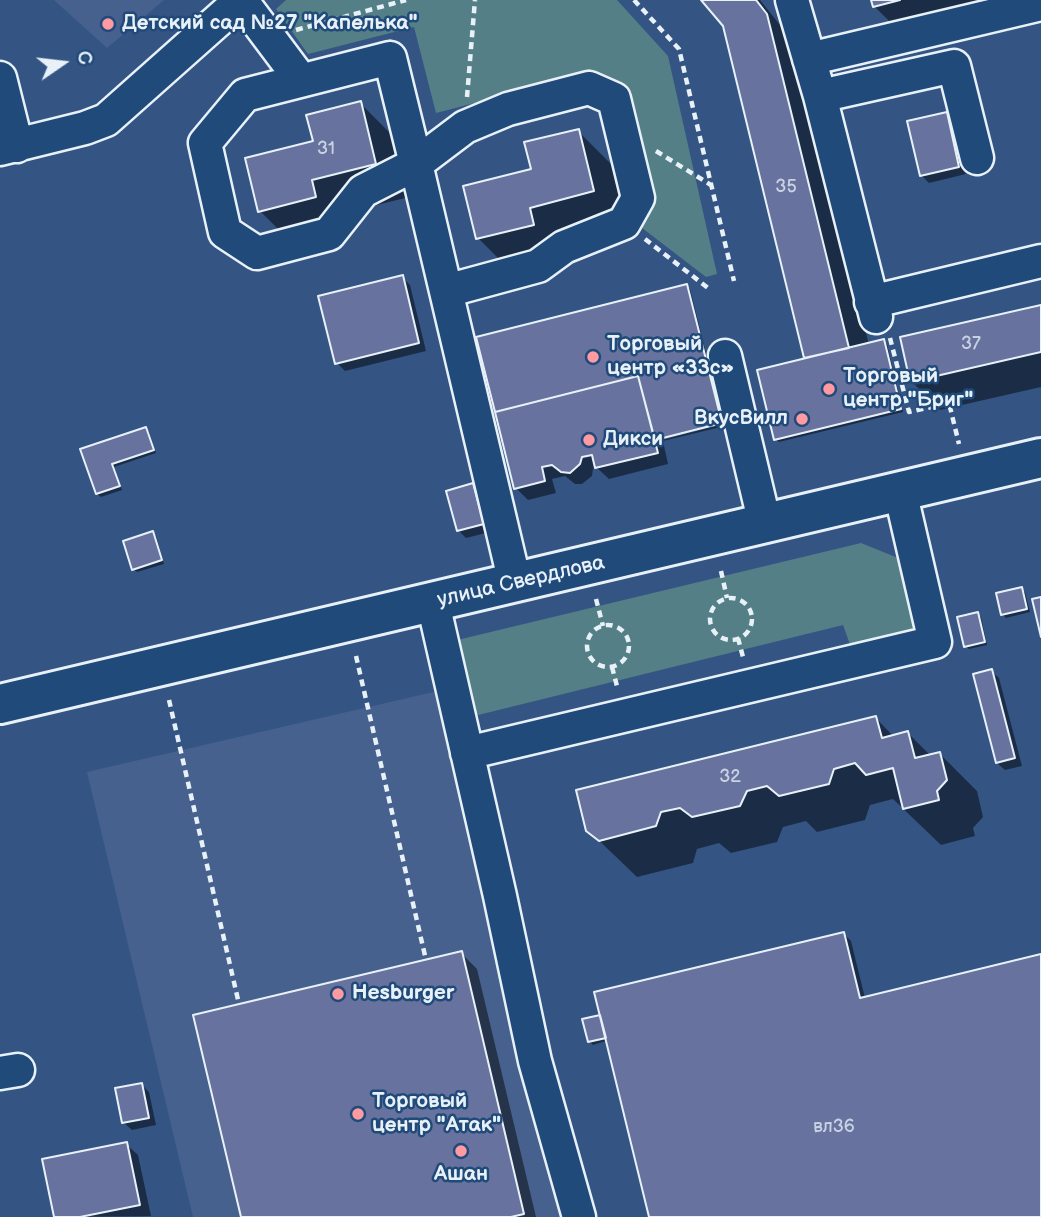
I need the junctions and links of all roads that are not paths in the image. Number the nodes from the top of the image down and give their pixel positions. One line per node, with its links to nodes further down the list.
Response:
1 (241, 0): 6 (street); 8 (street)
2 (792, 0): 4 (street)
3 (1041, 4): 4 (street)
4 (809, 60): 7 (street)
5 (0, 78): 8 (street)
6 (301, 80): 10 (street); 10 (street)
7 (820, 96): 9 (street); 11 (street)
8 (8, 147)
9 (977, 158)
10 (416, 164): 12 (street); 12 (street)
11 (1041, 261)
12 (446, 291): 17 (street)
13 (724, 356): 16 (street)
14 (1041, 458): 15 (main road, улица Свердлова)
15 (900, 491): 16 (main road, улица Свердлова); 20 (street)
16 (765, 524): 17 (main road, улица Свердлова)
17 (515, 583): 18 (main road, улица Свердлова)
18 (433, 603): 19 (main road, улица Свердлова); 20 (street)
19 (0, 704)
20 (467, 753): 21 (street)
21 (579, 1217)

